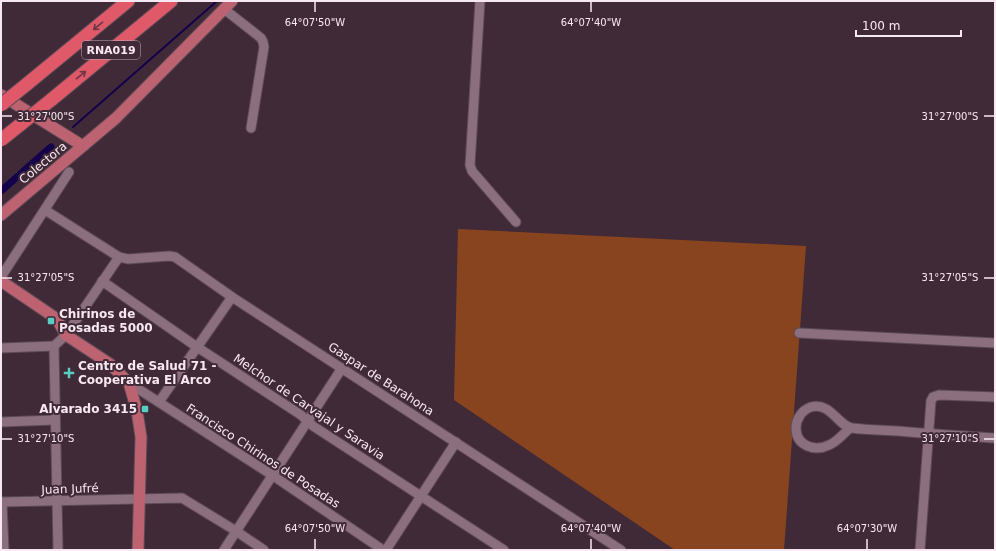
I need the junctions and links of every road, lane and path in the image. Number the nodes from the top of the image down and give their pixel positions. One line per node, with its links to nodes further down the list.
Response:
1 (128, 1): 7 (highway, RNA019, one-way to 7, bridge)
2 (171, 1): 9 (highway, RNA019, one-way to 2, bridge)
3 (232, 1): 5 (main road)
4 (480, 1): 14 (street)
5 (224, 9): 8 (street); 10 (main road)
6 (1, 96): 10 (main road, Colectora)
7 (1, 105)
8 (251, 128)
9 (1, 140)
10 (83, 146): 13 (main road, Colectora)
11 (69, 172): 12 (street)
12 (45, 210): 15 (street); 16 (street)
13 (1, 215)
14 (516, 222)
15 (119, 257): 18 (street); 19 (street, Gaspar de Barahona)
16 (1, 277)
17 (1, 281): 21 (main road)
18 (102, 281): 21 (street); 24 (street, Melchor de Carvajal y Saravia)
19 (232, 297): 24 (street); 26 (street, Gaspar de Barahona)
20 (799, 332): 22 (street)
21 (66, 335): 23 (street); 27 (main road)
22 (995, 343)
23 (54, 346): 25 (street); 30 (street)
24 (197, 347): 29 (street); 31 (street, Melchor de Carvajal y Saravia)
25 (1, 348)
26 (342, 368): 31 (street); 36 (street, Gaspar de Barahona)
27 (129, 383): 29 (street, Francisco Chirinos de Posadas); 39 (main road)
28 (995, 397): 34 (street)
29 (159, 402): 37 (street, Francisco Chirinos de Posadas)
30 (55, 420): 32 (street); 40 (street)
31 (307, 421): 37 (street); 38 (street, Melchor de Carvajal y Saravia)
32 (1, 422)
33 (850, 428): 33 (street); 34 (street)
34 (928, 434): 35 (street); 51 (street)
35 (995, 438)
36 (456, 442): 38 (street); 50 (street, Gaspar de Barahona)
37 (272, 476): 42 (street); 48 (street, Francisco Chirinos de Posadas)
38 (422, 496): 48 (street); 49 (street, Melchor de Carvajal y Saravia)
39 (139, 499): 40 (street, Juan Jufré); 42 (street, Juan Jufré); 45 (main road)
40 (57, 501): 41 (street, Juan Jufré); 44 (street)
41 (2, 502): 43 (street)
42 (236, 531): 46 (street); 47 (street, Juan Jufré)
43 (4, 550)
44 (58, 550)
45 (138, 550)
46 (224, 550)
47 (264, 550)
48 (385, 550)
49 (504, 550)
50 (621, 550)
51 (920, 550)

